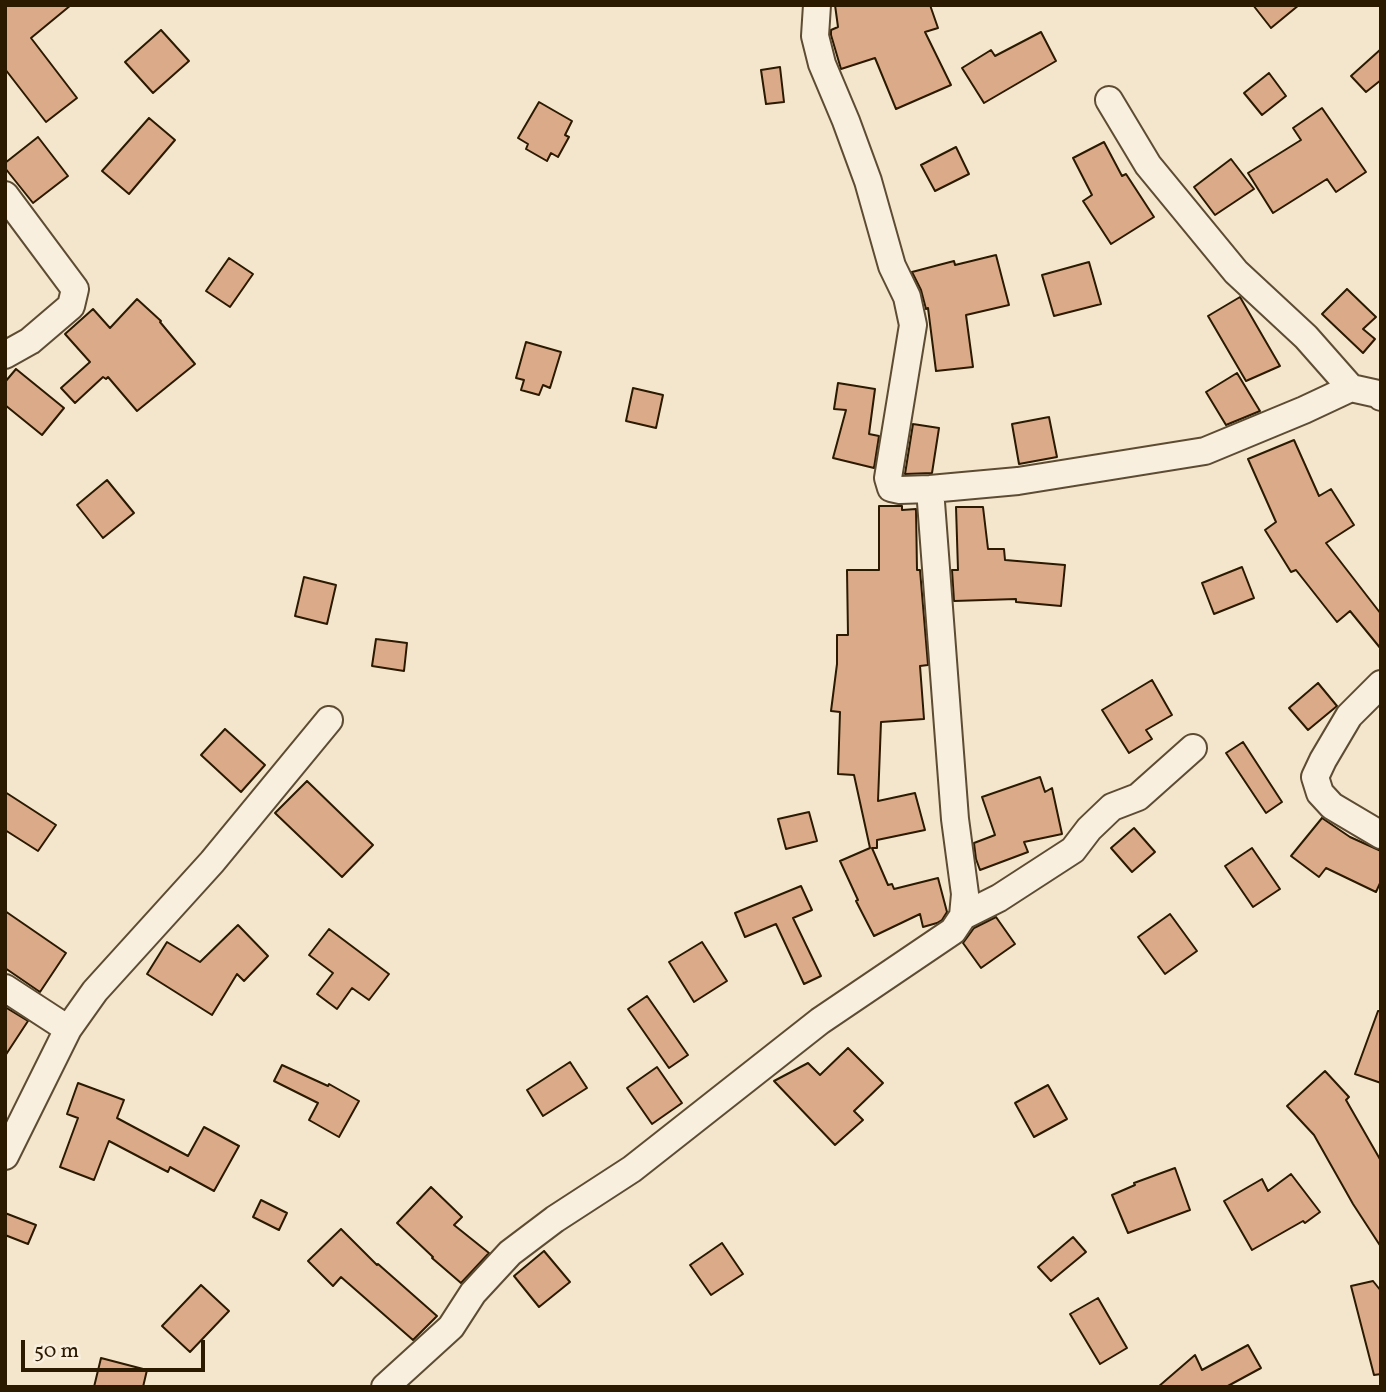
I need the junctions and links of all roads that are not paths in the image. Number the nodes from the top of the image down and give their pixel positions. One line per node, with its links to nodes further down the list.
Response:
1 (817, 5): 7 (street)
2 (1109, 100): 5 (street)
3 (5, 195): 4 (street)
4 (5, 355)
5 (1351, 388): 6 (street); 7 (street)
6 (1381, 397)
7 (930, 489): 12 (street)
8 (1381, 684): 11 (street)
9 (329, 720): 14 (street)
10 (1193, 748): 12 (street)
11 (1381, 835)
12 (963, 916): 16 (street)
13 (5, 988): 14 (street)
14 (68, 1029): 15 (street)
15 (5, 1156)
16 (385, 1387)

